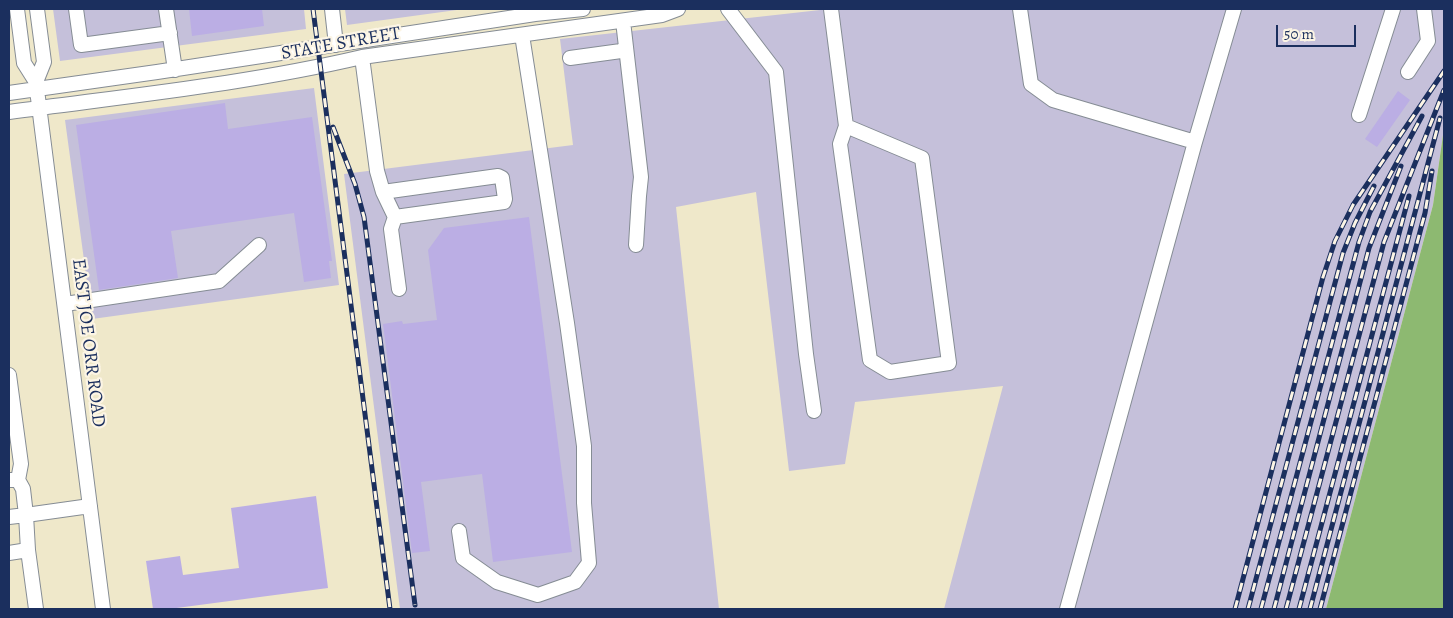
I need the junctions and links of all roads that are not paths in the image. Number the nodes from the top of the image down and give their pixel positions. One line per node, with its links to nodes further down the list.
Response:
1 (17, 9): 23 (street, EAST JOE ORR ROAD)
2 (37, 9): 23 (street, EAST JOE ORR ROAD)
3 (76, 9): 15 (street)
4 (166, 9): 15 (street)
5 (332, 9): 17 (street)
6 (583, 9): 17 (street, STATE STREET)
7 (678, 9): 14 (street, STATE STREET)
8 (728, 9): 37 (street)
9 (831, 9): 28 (street)
10 (1020, 9): 29 (street)
11 (1234, 9): 29 (street)
12 (1393, 9): 27 (street)
13 (1424, 9): 22 (street)
14 (623, 21): 16 (street, STATE STREET); 18 (street)
15 (170, 33): 21 (street)
16 (522, 35): 19 (street, STATE STREET); 42 (street)
17 (336, 45): 21 (street, STATE STREET)
18 (626, 47): 20 (street); 33 (street)
19 (362, 57): 25 (street, STATE STREET); 30 (street)
20 (570, 58)
21 (175, 70): 23 (street, STATE STREET)
22 (1408, 72)
23 (37, 85): 24 (street, STATE STREET); 25 (street, EAST JOE ORR ROAD)
24 (9, 93)
25 (40, 107): 26 (street, STATE STREET); 35 (street, EAST JOE ORR ROAD)
26 (9, 112)
27 (1359, 115)
28 (846, 126): 28 (street)
29 (1195, 142): 47 (street)
30 (383, 192): 31 (street); 31 (street)
31 (395, 217): 34 (street)
32 (259, 245): 35 (street)
33 (636, 245)
34 (399, 288)
35 (64, 304): 39 (street, EAST JOE ORR ROAD)
36 (9, 375): 38 (street)
37 (814, 410)
38 (14, 480): 40 (street)
39 (90, 506): 40 (street); 46 (street, EAST JOE ORR ROAD)
40 (26, 515): 41 (street); 43 (street)
41 (9, 517)
42 (459, 531)
43 (28, 550): 44 (street); 45 (street)
44 (9, 553)
45 (36, 609)
46 (104, 609)
47 (1068, 609)

